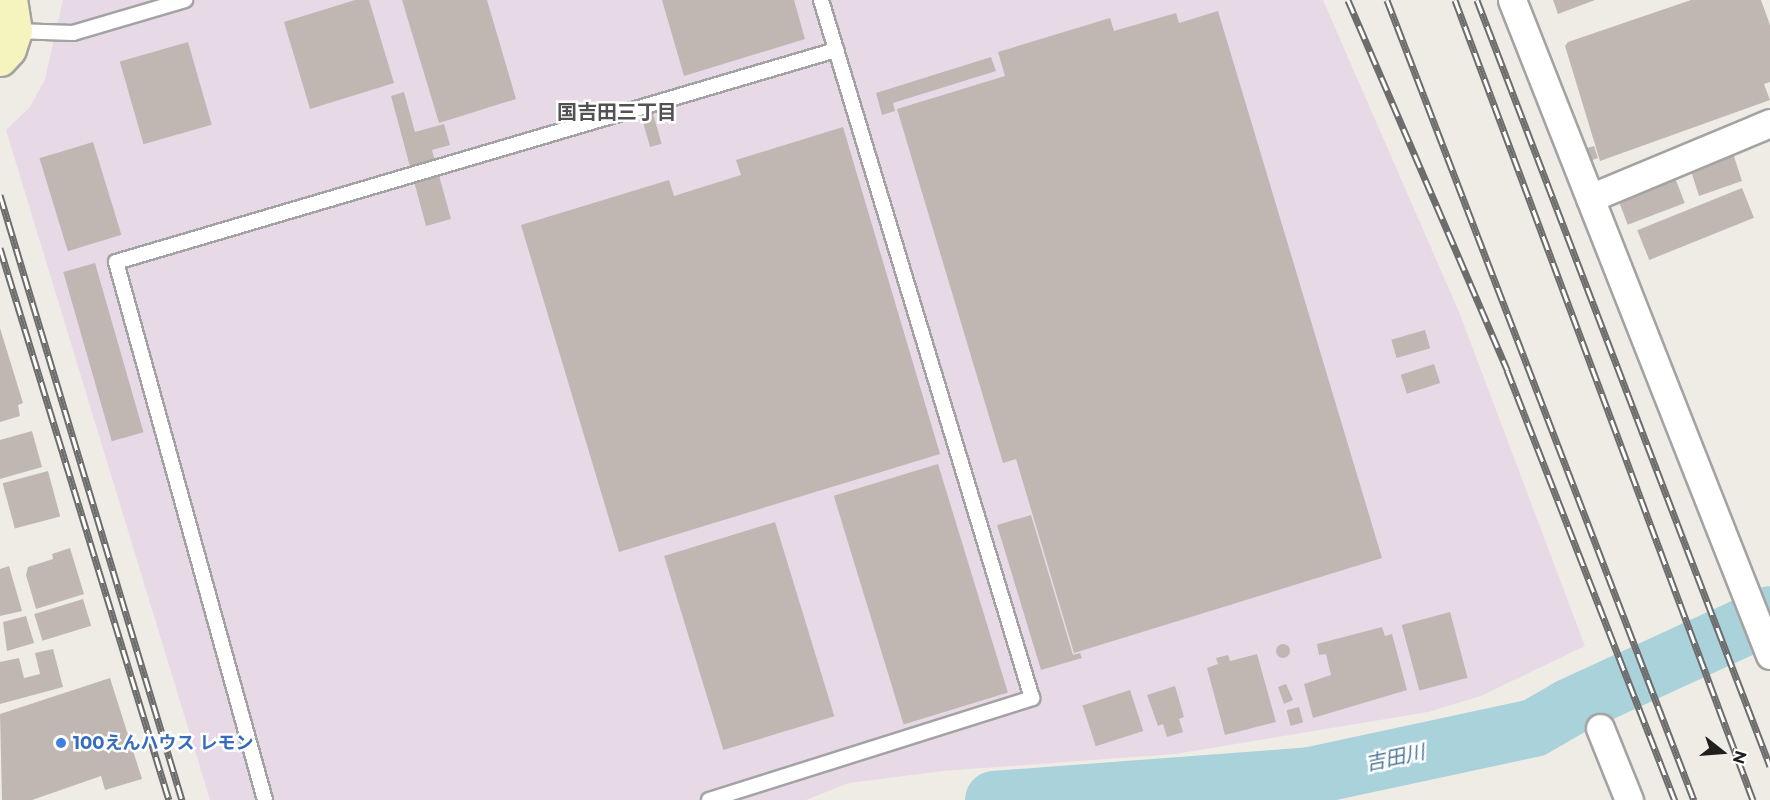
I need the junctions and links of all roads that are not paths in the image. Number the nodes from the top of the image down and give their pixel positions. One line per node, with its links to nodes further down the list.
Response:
1 (185, 0): 4 (lane)
2 (822, 0): 5 (lane)
3 (1512, 0): 7 (street)
4 (8, 30)
5 (836, 50): 10 (lane); 11 (lane)
6 (1770, 123): 7 (street)
7 (1590, 198): 8 (street)
8 (1770, 655)
9 (1600, 728): 12 (street)
10 (264, 800)
11 (710, 800)
12 (1629, 800)

